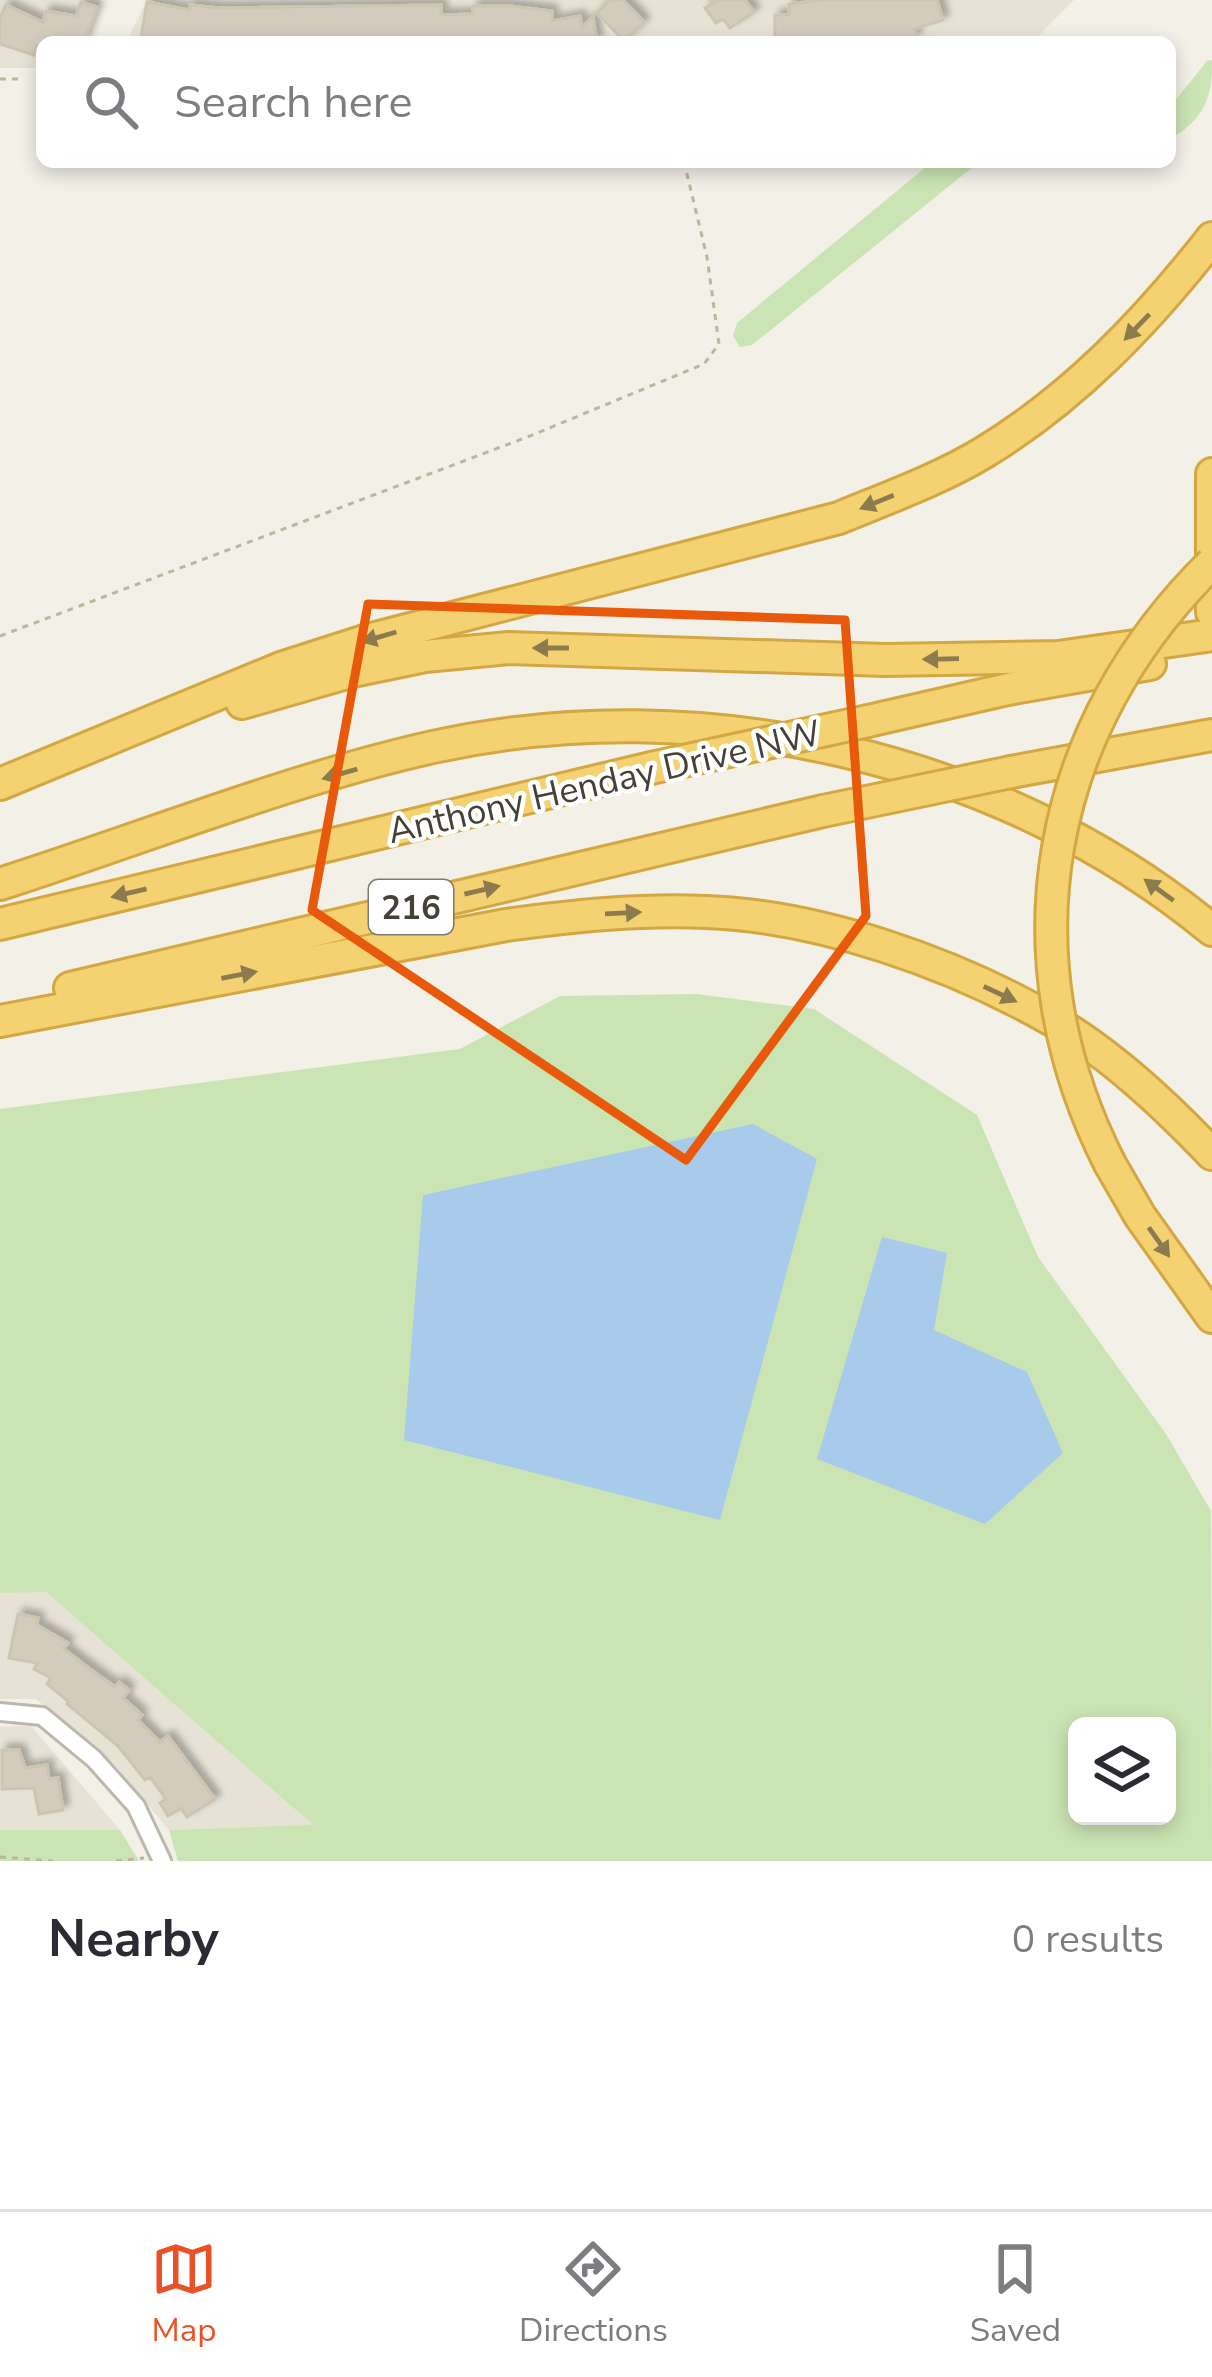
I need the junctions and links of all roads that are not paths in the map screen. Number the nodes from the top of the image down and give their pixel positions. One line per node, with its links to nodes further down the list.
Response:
1 (1212, 238): 9 (highway, one-way to 9)
2 (1212, 474): 4 (highway)
3 (1212, 563): 17 (highway, one-way to 17, bridge)
4 (1212, 612)
5 (1212, 634): 7 (highway)
6 (1212, 654): 7 (highway, Anthony Henday Drive NW / 216)
7 (1129, 657): 10 (highway, one-way to 10); 12 (highway, Anthony Henday Drive NW / 216, one-way to 12, bridge)
8 (1212, 735): 14 (highway, 216, one-way to 8, bridge)
9 (0, 784)
10 (0, 795)
11 (0, 884): 13 (highway, one-way to 11)
12 (0, 924)
13 (1212, 931)
14 (0, 1005)
15 (0, 1021): 16 (highway, one-way to 16)
16 (1212, 1154)
17 (1212, 1317)
18 (0, 1712): 19 (street)
19 (161, 1856)

